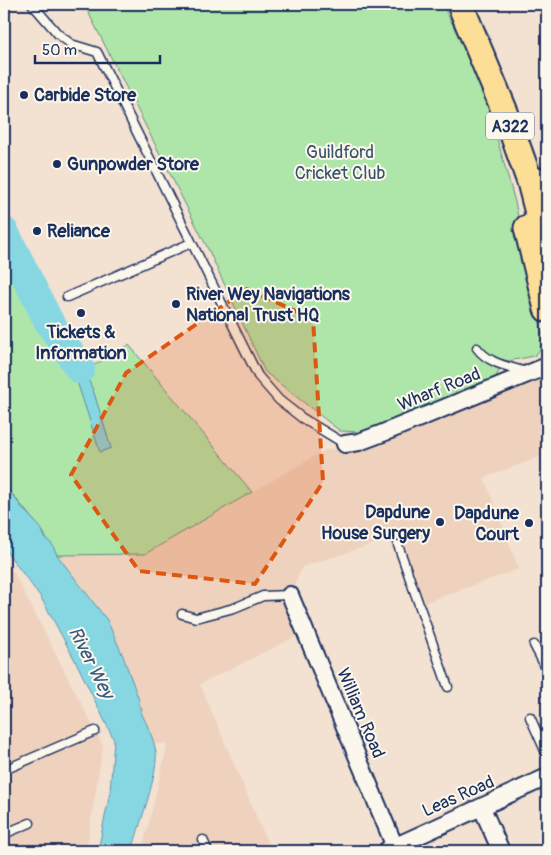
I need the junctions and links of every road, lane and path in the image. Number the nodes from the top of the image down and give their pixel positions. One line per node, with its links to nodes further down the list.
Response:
1 (32, 4): 5 (lane)
2 (460, 4): 3 (main road, A322)
3 (488, 70): 4 (main road, A322); 8 (main road, A322)
4 (539, 179): 6 (main road, A322)
5 (191, 243): 7 (lane); 12 (lane)
6 (547, 248)
7 (67, 297)
8 (547, 309)
9 (477, 348): 11 (lane)
10 (547, 366): 11 (street, Wharf Road)
11 (530, 374): 12 (street, Wharf Road)
12 (345, 444)
13 (398, 545): 18 (lane)
14 (290, 595): 15 (lane); 28 (street, William Road)
15 (182, 614)
16 (534, 646): 17 (lane)
17 (547, 670)
18 (448, 687)
19 (530, 717): 21 (lane)
20 (95, 731): 22 (lane)
21 (547, 755)
22 (4, 770)
23 (547, 778): 24 (street, Leas Road)
24 (482, 808): 28 (street, Leas Road); 30 (street)
25 (30, 823): 26 (lane)
26 (4, 834)
27 (203, 840): 29 (lane)
28 (390, 849)
29 (208, 851)
30 (501, 851)

